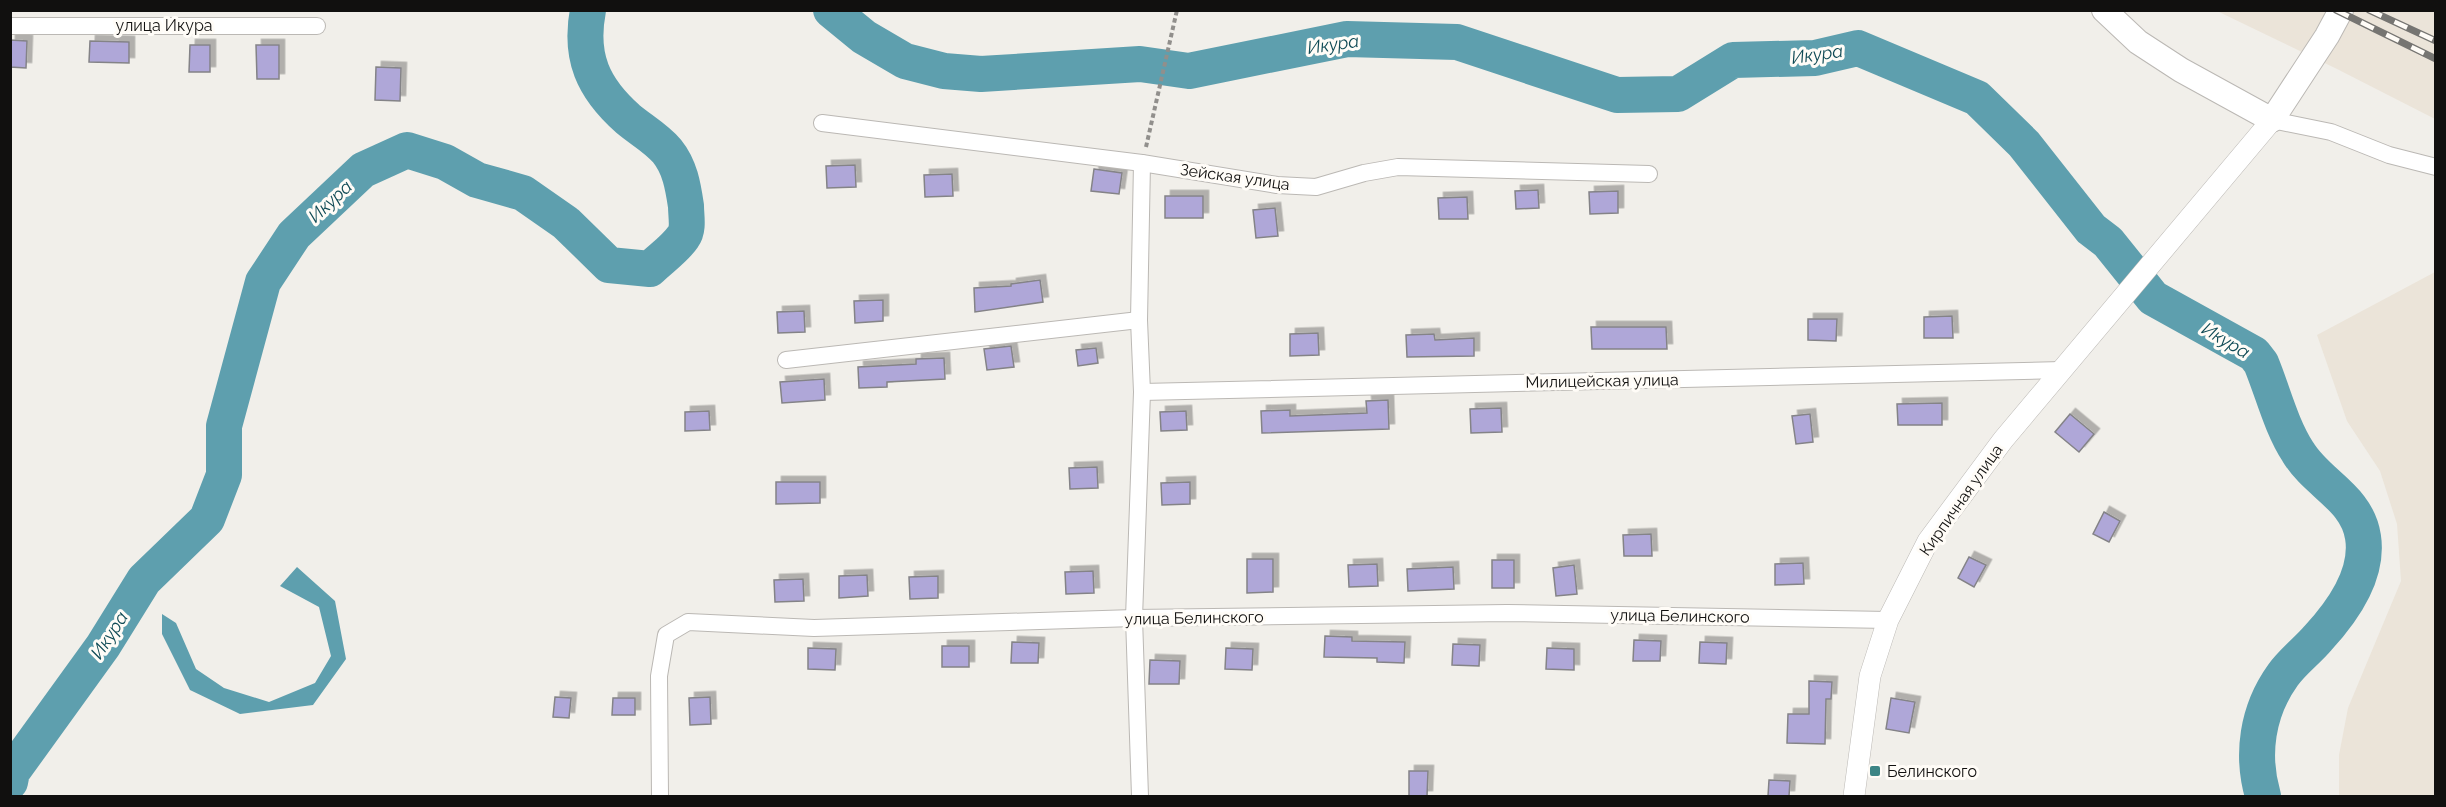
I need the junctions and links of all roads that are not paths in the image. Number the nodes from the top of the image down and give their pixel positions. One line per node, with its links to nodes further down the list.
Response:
1 (2104, 10): 5 (main road)
2 (2341, 10): 5 (main road)
3 (10, 26): 4 (street, улица Икура)
4 (317, 26)
5 (2272, 120): 8 (street); 12 (street, Кирпичная улица)
6 (822, 123): 7 (street, Зейская улица)
7 (1142, 163): 9 (street, Зейская улица); 10 (street)
8 (2436, 167)
9 (1649, 174)
10 (1139, 320): 11 (street); 13 (street)
11 (786, 360)
12 (2062, 370): 13 (street, Милицейская улица); 15 (street, Кирпичная улица)
13 (1142, 393): 14 (street)
14 (1134, 618): 15 (street, улица Белинского); 16 (street, улица Белинского); 17 (street)
15 (1888, 620): 18 (street, Кирпичная улица)
16 (660, 796)
17 (1140, 796)
18 (1854, 796)

